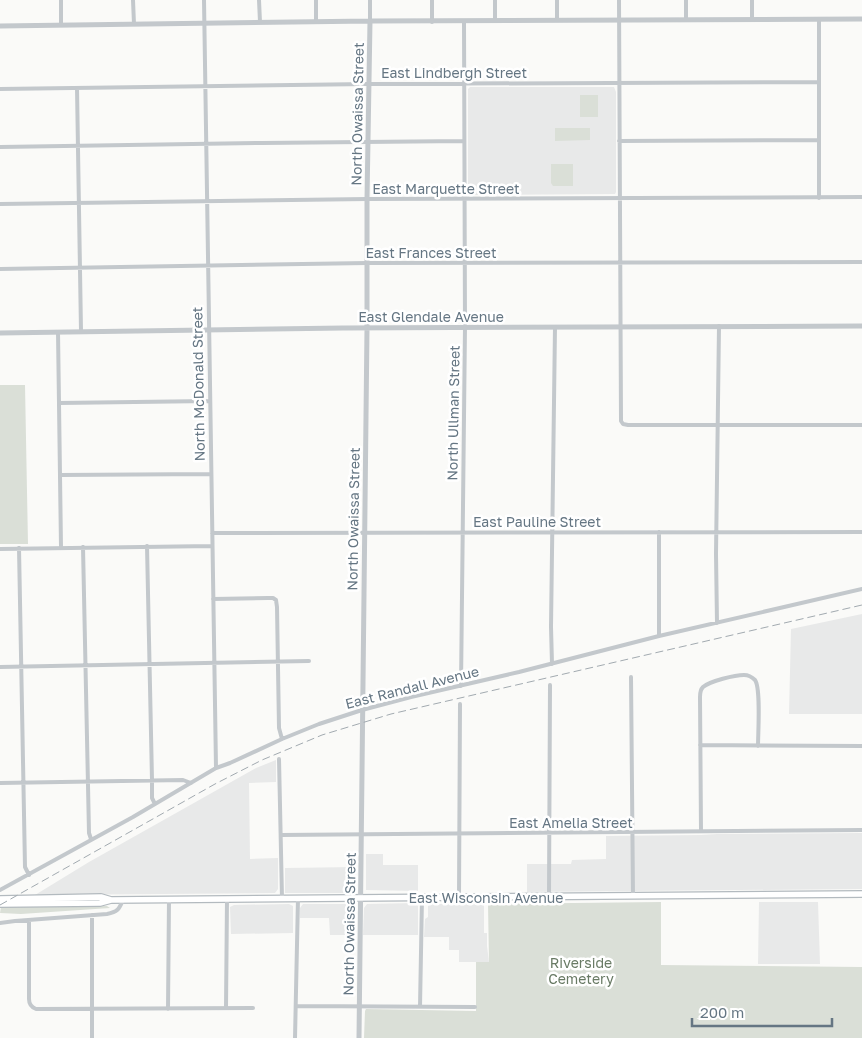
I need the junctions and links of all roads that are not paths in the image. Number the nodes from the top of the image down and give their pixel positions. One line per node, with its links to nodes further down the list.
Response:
1 (61, 0): 27 (street)
2 (133, 0): 26 (street)
3 (204, 0): 25 (street, North McDonald Street)
4 (259, 0): 21 (street)
5 (316, 0): 22 (street)
6 (370, 0): 23 (street, North Owaissa Street)
7 (432, 0): 24 (street)
8 (494, 0): 20 (street)
9 (557, 0): 14 (street)
10 (620, 0): 15 (street)
11 (686, 0): 16 (street)
12 (752, 0): 17 (street)
13 (862, 19): 18 (street)
14 (557, 20): 15 (street); 20 (street)
15 (620, 20): 16 (street); 31 (street)
16 (686, 20): 17 (street)
17 (752, 20): 18 (street)
18 (819, 20): 29 (street)
19 (464, 21): 20 (street); 24 (street); 30 (street, North Ullman Street)
20 (495, 21)
21 (260, 22): 22 (street); 25 (street)
22 (316, 22): 23 (street)
23 (370, 22): 24 (street); 32 (street, North Owaissa Street)
24 (432, 22)
25 (204, 23): 26 (street); 33 (street, North McDonald Street)
26 (134, 24): 27 (street)
27 (61, 25): 28 (street)
28 (0, 26)
29 (819, 82): 31 (street, East Lindbergh Street); 36 (street)
30 (464, 83): 31 (street, East Lindbergh Street); 32 (street, East Lindbergh Street); 37 (street, North Ullman Street)
31 (619, 83): 38 (street)
32 (368, 84): 33 (street, East Lindbergh Street); 39 (street, North Owaissa Street)
33 (205, 86): 34 (street, East Lindbergh Street); 40 (street, North McDonald Street)
34 (77, 88): 35 (street, East Lindbergh Street); 41 (street)
35 (0, 89)
36 (819, 140): 38 (street); 45 (street)
37 (464, 141): 39 (street); 47 (street, North Ullman Street)
38 (619, 141): 44 (street)
39 (368, 142): 40 (street); 46 (street, North Owaissa Street)
40 (206, 144): 41 (street); 48 (street, North McDonald Street)
41 (78, 146): 42 (street); 49 (street)
42 (0, 147)
43 (862, 197): 45 (street, East Marquette Street)
44 (620, 198): 45 (street, East Marquette Street); 47 (street, East Marquette Street); 51 (street)
45 (819, 198)
46 (367, 199): 47 (street, East Marquette Street); 48 (street, East Marquette Street); 53 (street, North Owaissa Street)
47 (464, 199): 54 (street, North Ullman Street)
48 (207, 201): 49 (street, East Marquette Street); 55 (street, North McDonald Street)
49 (79, 203): 50 (street, East Marquette Street); 56 (street)
50 (0, 204)
51 (620, 262): 52 (street, East Frances Street); 54 (street, East Frances Street); 62 (street)
52 (862, 262)
53 (367, 263): 54 (street, East Frances Street); 55 (street, East Frances Street); 63 (street, North Owaissa Street)
54 (465, 263): 60 (street, North Ullman Street)
55 (208, 266): 56 (street, East Frances Street); 64 (street, North McDonald Street)
56 (80, 268): 57 (street, East Frances Street); 65 (street)
57 (0, 269)
58 (719, 326): 59 (street, East Glendale Avenue); 62 (street, East Glendale Avenue); 70 (street)
59 (862, 326)
60 (465, 327): 61 (street, East Glendale Avenue); 63 (street, East Glendale Avenue); 75 (street, North Ullman Street)
61 (555, 327): 62 (street, East Glendale Avenue); 76 (street)
62 (621, 327): 70 (street)
63 (367, 328): 64 (street, East Glendale Avenue); 74 (street, North Owaissa Street)
64 (209, 330): 65 (street, East Glendale Avenue); 68 (street, North McDonald Street)
65 (81, 331): 66 (street, East Glendale Avenue)
66 (58, 332): 67 (street, East Glendale Avenue); 69 (street)
67 (0, 333)
68 (210, 401): 69 (street); 72 (street, North McDonald Street)
69 (59, 404): 73 (street)
70 (718, 425): 71 (street); 78 (street)
71 (862, 425)
72 (211, 474): 73 (street); 80 (street, North McDonald Street)
73 (60, 475): 83 (street)
74 (364, 532): 75 (street, East Pauline Street); 80 (street, East Pauline Street); 103 (street, North Owaissa Street)
75 (462, 532): 76 (street, East Pauline Street); 101 (street, North Ullman Street)
76 (552, 532): 77 (street, East Pauline Street); 95 (street)
77 (659, 532): 78 (street, East Pauline Street); 90 (street)
78 (716, 532): 79 (street, East Pauline Street); 89 (street)
79 (862, 532)
80 (212, 533): 82 (street, North McDonald Street)
81 (147, 546): 82 (street); 84 (street); 94 (street)
82 (212, 546): 88 (street, North McDonald Street)
83 (61, 547): 84 (street); 85 (street)
84 (82, 547): 96 (street)
85 (19, 548): 86 (street); 98 (street)
86 (0, 549)
87 (862, 589): 89 (street, East Randall Avenue)
88 (213, 599): 92 (street); 93 (street, North McDonald Street)
89 (717, 623): 90 (street, East Randall Avenue)
90 (659, 636): 95 (street, East Randall Avenue)
91 (309, 661): 92 (street)
92 (278, 662): 93 (street); 104 (street)
93 (214, 663): 94 (street); 109 (street, North McDonald Street)
94 (149, 664): 96 (street); 110 (street)
95 (552, 664): 101 (street, East Randall Avenue)
96 (85, 665): 98 (street); 111 (street)
97 (0, 667): 98 (street)
98 (22, 667): 113 (street)
99 (631, 677): 118 (street)
100 (550, 685): 121 (street)
101 (461, 686): 103 (street, East Randall Avenue)
102 (460, 704): 120 (street)
103 (362, 710): 104 (street, East Randall Avenue); 119 (street, North Owaissa Street)
104 (282, 739): 109 (street, East Randall Avenue)
105 (700, 745): 106 (street); 106 (street); 117 (street)
106 (758, 746): 107 (street)
107 (862, 746)
108 (279, 758): 122 (street)
109 (216, 768): 114 (street, East Randall Avenue)
110 (152, 780): 111 (street); 114 (street); 115 (street)
111 (88, 782): 113 (street); 123 (street)
112 (0, 783): 113 (street)
113 (24, 783): 124 (street)
114 (191, 783): 115 (street, East Randall Avenue)
115 (155, 804): 123 (street, East Randall Avenue)
116 (862, 830): 117 (street, East Amelia Street)
117 (701, 831): 118 (street, East Amelia Street)
118 (632, 833): 121 (street, East Amelia Street); 128 (street)
119 (361, 834): 120 (street, East Amelia Street); 122 (street, East Amelia Street); 129 (street, North Owaissa Street)
120 (459, 834): 121 (street, East Amelia Street); 131 (street)
121 (550, 834): 127 (street)
122 (281, 835): 132 (street)
123 (91, 839): 124 (street, East Randall Avenue)
124 (29, 875): 125 (street, East Randall Avenue)
125 (0, 890)
126 (862, 892): 128 (main road, East Wisconsin Avenue)
127 (549, 896): 128 (main road, East Wisconsin Avenue); 131 (main road, East Wisconsin Avenue)
128 (633, 896)
129 (361, 897): 130 (main road, East Wisconsin Avenue); 133 (main road, East Wisconsin Avenue); 144 (street, North Owaissa Street)
130 (422, 897): 131 (main road, East Wisconsin Avenue); 145 (street)
131 (459, 897)
132 (282, 898): 133 (main road, East Wisconsin Avenue); 136 (main road, East Wisconsin Avenue)
133 (298, 898): 143 (street)
134 (0, 899): 137 (main road, East Wisconsin Avenue)
135 (169, 899): 136 (main road, East Wisconsin Avenue); 138 (main road, East Wisconsin Avenue); 149 (street)
136 (227, 899): 147 (street)
137 (111, 900): 138 (main road, East Wisconsin Avenue); 139 (main road, East Wisconsin Avenue)
138 (123, 900): 140 (street)
139 (0, 904)
140 (92, 915): 141 (street); 150 (street)
141 (29, 920): 142 (street); 150 (street)
142 (0, 923)
143 (296, 1006): 144 (street); 152 (street)
144 (359, 1007): 145 (street); 153 (street, North Owaissa Street)
145 (420, 1007): 146 (street)
146 (475, 1007)
147 (226, 1008): 148 (street); 149 (street)
148 (253, 1008)
149 (168, 1009): 150 (street)
150 (92, 1010): 151 (street)
151 (92, 1038)
152 (295, 1038)
153 (359, 1038)

